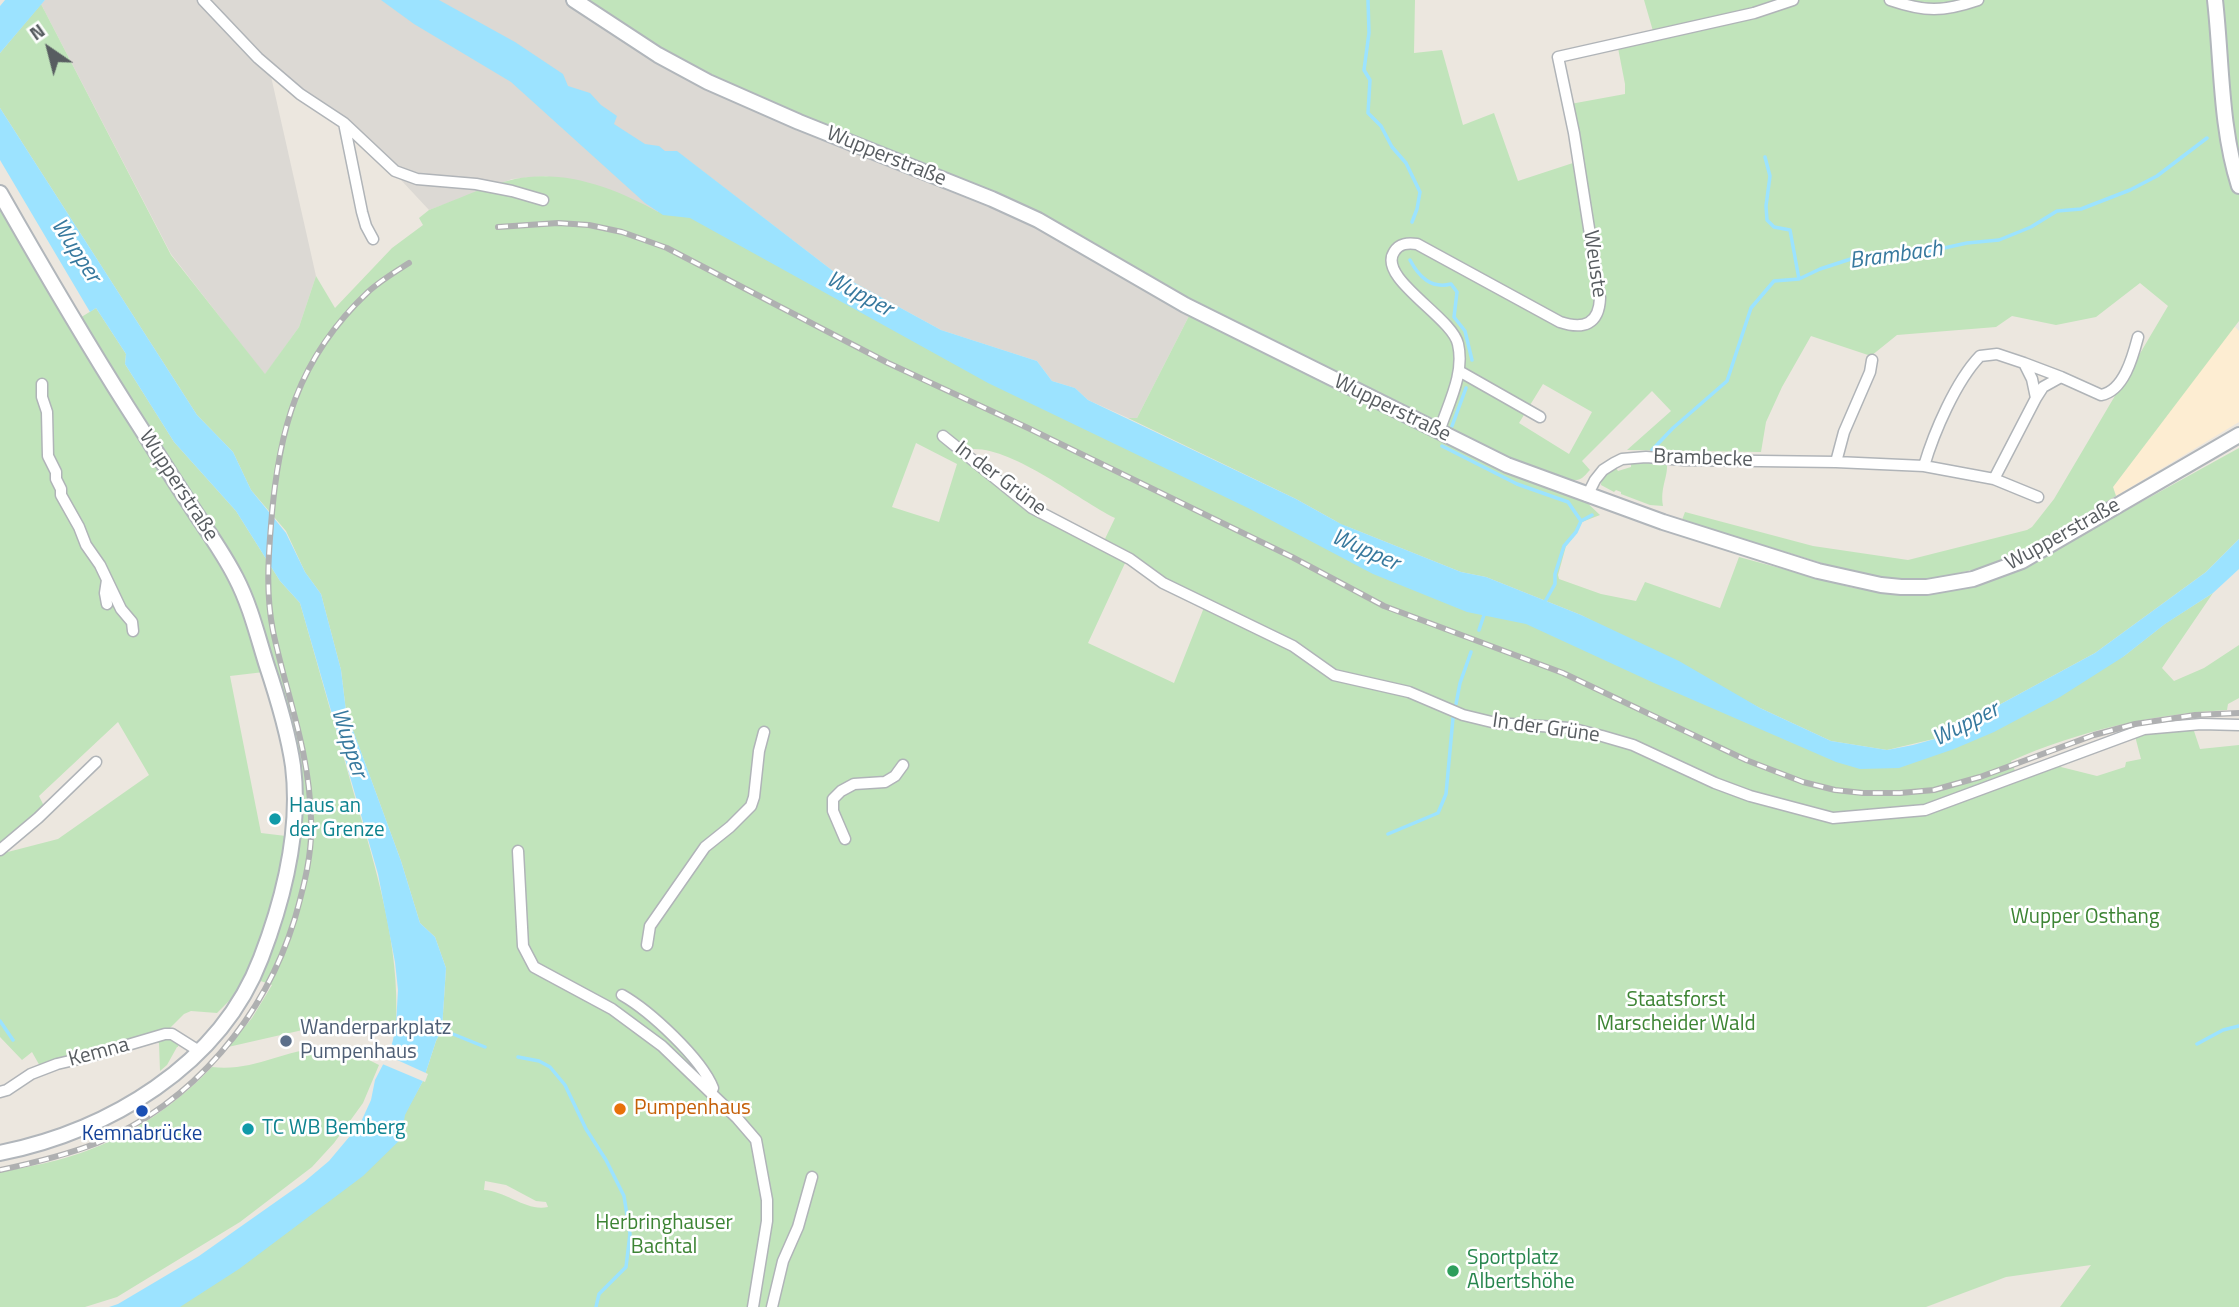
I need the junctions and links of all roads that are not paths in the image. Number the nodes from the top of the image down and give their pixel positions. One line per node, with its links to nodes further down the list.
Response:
1 (203, 0): 7 (street)
2 (574, 0): 20 (main road, Wupperstraße)
3 (1793, 0): 15 (street, Weuste)
4 (1890, 0): 5 (street)
5 (1978, 0)
6 (2216, 0): 8 (main road)
7 (344, 123): 10 (street); 11 (street)
8 (2239, 186)
9 (0, 193): 40 (main road, Wupperstraße)
10 (543, 200)
11 (373, 239)
12 (2138, 337): 16 (street)
13 (1872, 360): 23 (street)
14 (2024, 363): 16 (street); 18 (street); 24 (street)
15 (1459, 371): 19 (street); 20 (street, Weuste)
16 (2061, 377): 18 (street)
17 (42, 384): 28 (street)
18 (2036, 398): 25 (street)
19 (1540, 416)
20 (1439, 432): 26 (main road, Wupperstraße)
21 (2239, 435): 26 (main road, Wupperstraße)
22 (943, 436): 31 (street, In der Grüne)
23 (1836, 461): 24 (street, Brambecke); 26 (street, Brambecke)
24 (1924, 466): 25 (street, Brambecke)
25 (1994, 479): 27 (street, Brambecke)
26 (1587, 496)
27 (2038, 497)
28 (107, 580): 29 (street); 30 (street)
29 (107, 604)
30 (133, 632)
31 (2239, 724)
32 (764, 732): 38 (street)
33 (96, 762): 36 (street)
34 (903, 765): 35 (street)
35 (845, 839)
36 (0, 850)
37 (517, 851): 42 (street)
38 (647, 945)
39 (622, 995): 42 (street)
40 (199, 1051): 41 (street, Kemna); 43 (main road, Wupperstraße)
41 (0, 1092)
42 (711, 1093): 45 (street)
43 (0, 1153)
44 (812, 1177): 46 (street)
45 (753, 1307)
46 (772, 1307)

